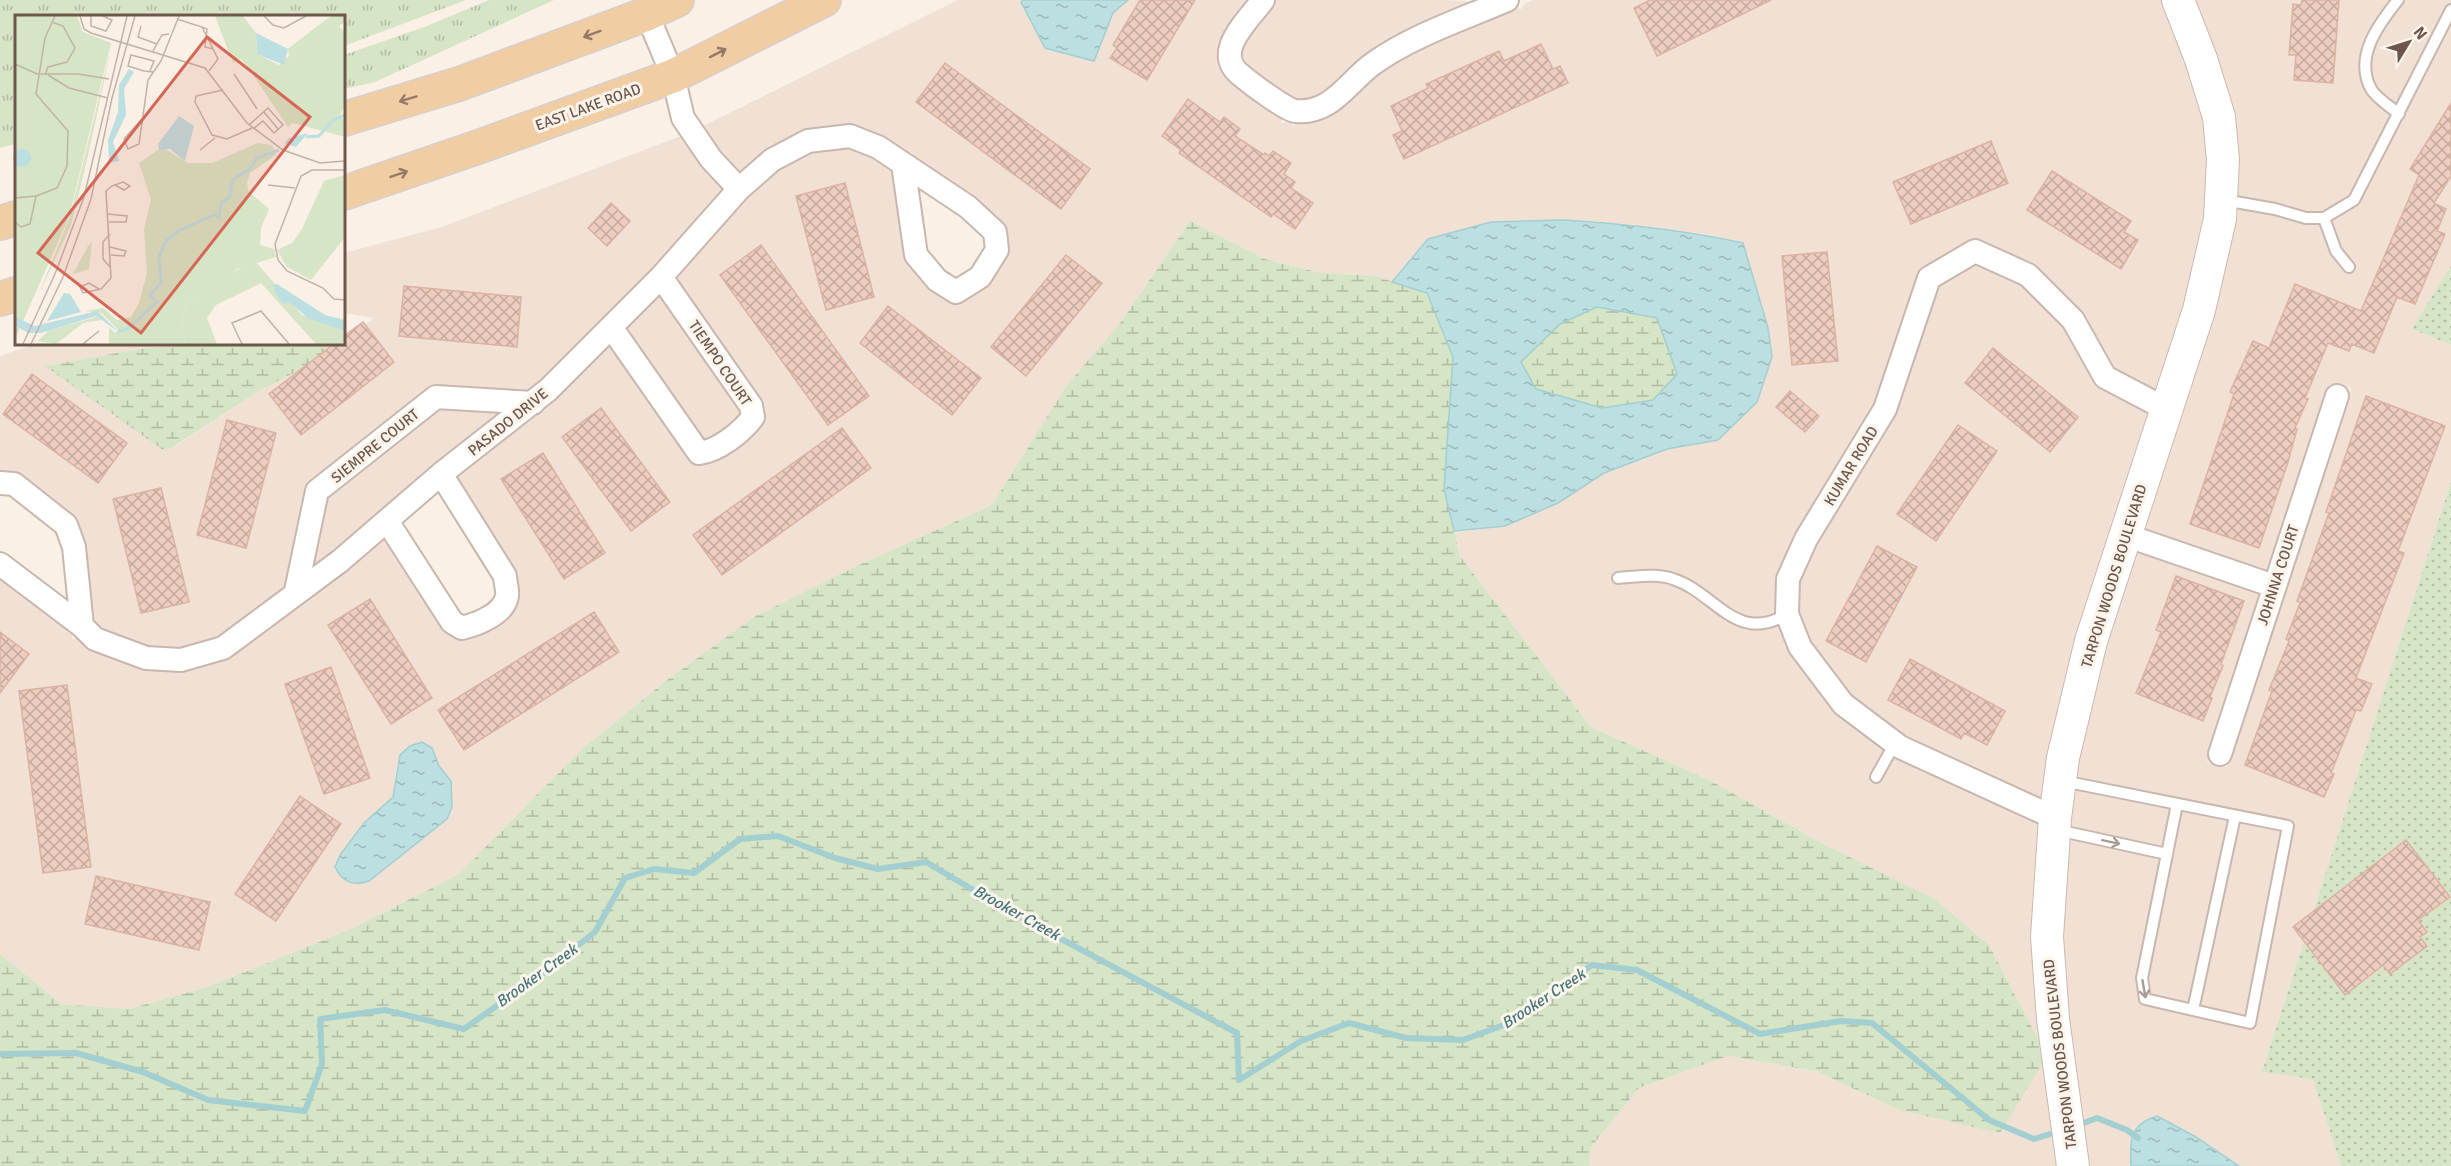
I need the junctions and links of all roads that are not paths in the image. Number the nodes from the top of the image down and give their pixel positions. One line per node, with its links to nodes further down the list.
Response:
1 (677, 0): 8 (main road)
2 (824, 0): 9 (main road, EAST LAKE ROAD, one-way to 2)
3 (1263, 0): 4 (street)
4 (1507, 0)
5 (2178, 0): 15 (street, TARPON WOODS BOULEVARD)
6 (2398, 0): 10 (lane)
7 (2451, 10): 10 (lane)
8 (647, 14): 9 (street); 11 (main road, one-way to 11)
9 (673, 76): 13 (street); 14 (main road, EAST LAKE ROAD, one-way to 9)
10 (2399, 114): 17 (lane)
11 (345, 119)
12 (903, 164): 12 (street, PASADO DRIVE); 13 (street, PASADO DRIVE)
13 (740, 189): 20 (street, PASADO DRIVE)
14 (345, 193)
15 (2221, 200): 17 (lane); 26 (street, TARPON WOODS BOULEVARD)
16 (15, 218): 18 (main road)
17 (2324, 218): 19 (lane)
18 (0, 223)
19 (2349, 267)
20 (661, 277): 23 (street, PASADO DRIVE); 23 (street, TIEMPO COURT)
21 (15, 294): 22 (main road)
22 (0, 299)
23 (611, 327): 25 (street, PASADO DRIVE)
24 (2337, 396): 33 (street, JOHNNA COURT)
25 (533, 403): 27 (street, PASADO DRIVE); 34 (street, SIEMPRE COURT)
26 (2166, 409): 30 (street, TARPON WOODS BOULEVARD); 35 (street, KUMAR ROAD)
27 (441, 474): 29 (street, PASADO DRIVE); 29 (street)
28 (0, 483): 36 (street)
29 (387, 521): 34 (street, PASADO DRIVE)
30 (2126, 535): 33 (street); 40 (street, TARPON WOODS BOULEVARD)
31 (0, 564): 36 (street, PASADO DRIVE)
32 (1618, 578): 35 (lane)
33 (2274, 586): 38 (street, JOHNNA COURT)
34 (296, 591): 36 (street, PASADO DRIVE)
35 (1787, 614): 37 (street, KUMAR ROAD)
36 (82, 626)
37 (1895, 743): 39 (lane); 43 (street, KUMAR ROAD)
38 (2220, 754)
39 (1876, 777)
40 (2060, 780): 41 (lane); 43 (street, TARPON WOODS BOULEVARD)
41 (2177, 804): 42 (lane); 44 (lane)
42 (2235, 816): 45 (lane); 45 (lane)
43 (2054, 824): 44 (lane, one-way to 44); 46 (street, TARPON WOODS BOULEVARD)
44 (2167, 854): 45 (lane, one-way to 45)
45 (2193, 1010)
46 (2073, 1166)

